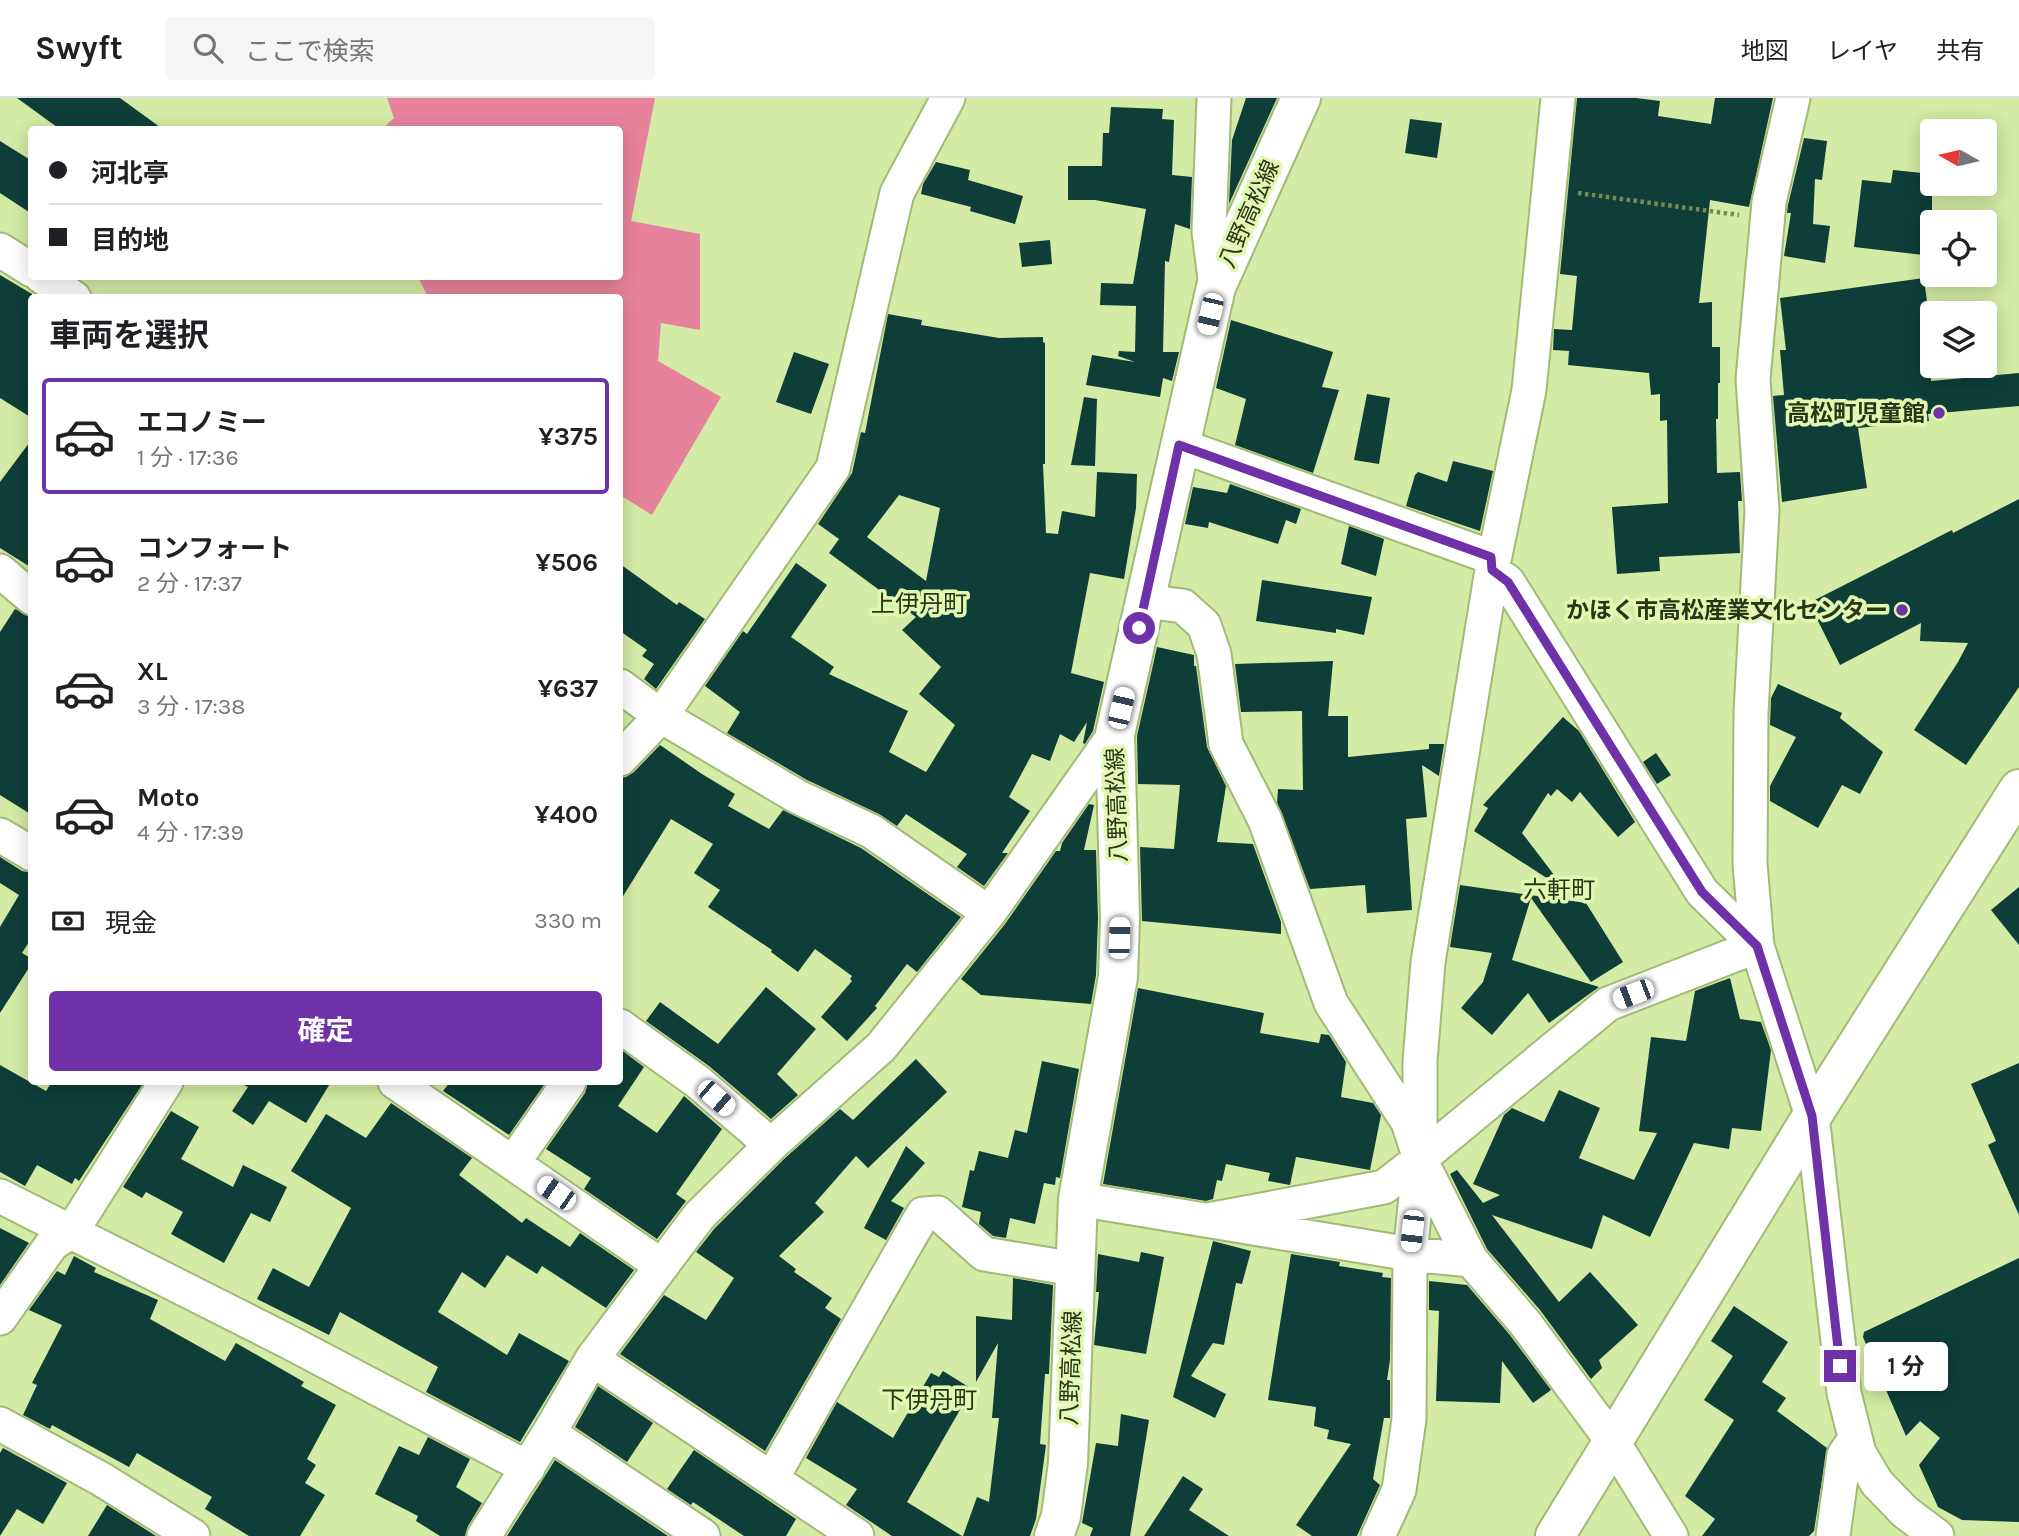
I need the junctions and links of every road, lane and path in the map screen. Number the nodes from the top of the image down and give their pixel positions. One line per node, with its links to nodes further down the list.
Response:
1 (948, 98): 19 (street)
2 (1214, 98): 11 (street)
3 (1301, 98): 11 (main road, 八野高松線)
4 (1558, 98): 6 (street)
5 (1793, 98): 7 (street)
6 (1549, 189): 7 (path); 14 (street)
7 (1768, 219): 26 (street)
8 (0, 250): 9 (street)
9 (28, 268)
10 (47, 280): 12 (street)
11 (1216, 288): 13 (main road, 八野高松線)
12 (68, 294)
13 (1179, 445): 14 (street); 17 (main road, 八野高松線)
14 (1492, 570): 26 (street); 33 (street)
15 (0, 571): 16 (street)
16 (28, 595)
17 (1144, 601): 20 (main road, 八野高松線); 33 (street)
18 (623, 688): 19 (street)
19 (661, 716): 21 (street); 25 (street)
20 (1115, 734): 25 (street); 36 (main road, 八野高松線)
21 (623, 756)
22 (2019, 789): 31 (main road)
23 (0, 835): 24 (street)
24 (28, 851)
25 (989, 913): 32 (street)
26 (1757, 946): 31 (street); 33 (street)
27 (623, 1028): 32 (street)
28 (164, 1085): 38 (street)
29 (400, 1085): 34 (street)
30 (567, 1085): 34 (street)
31 (1812, 1116): 47 (street); 48 (main road)
32 (771, 1146): 41 (street)
33 (1420, 1160): 37 (street); 39 (street); 40 (street)
34 (513, 1163): 41 (street)
35 (0, 1196): 38 (street)
36 (1078, 1199): 37 (street); 42 (main road, 八野高松線)
37 (1208, 1220): 39 (street)
38 (72, 1231): 43 (street); 49 (street)
39 (1409, 1254): 40 (street); 56 (street)
40 (1471, 1260): 48 (street)
41 (662, 1266): 44 (street)
42 (1075, 1269): 50 (street); 55 (main road, 八野高松線)
43 (0, 1318)
44 (592, 1359): 46 (street); 50 (street)
45 (0, 1423): 51 (street)
46 (550, 1433): 49 (street); 53 (street)
47 (1855, 1439): 59 (street); 60 (street)
48 (1613, 1442): 57 (main road); 58 (street)
49 (528, 1468): 52 (street)
50 (772, 1478): 54 (street)
51 (193, 1536)
52 (484, 1536)
53 (703, 1536)
54 (858, 1536)
55 (1054, 1536)
56 (1378, 1536)
57 (1555, 1536)
58 (1671, 1536)
59 (1833, 1536)
60 (1937, 1536)

